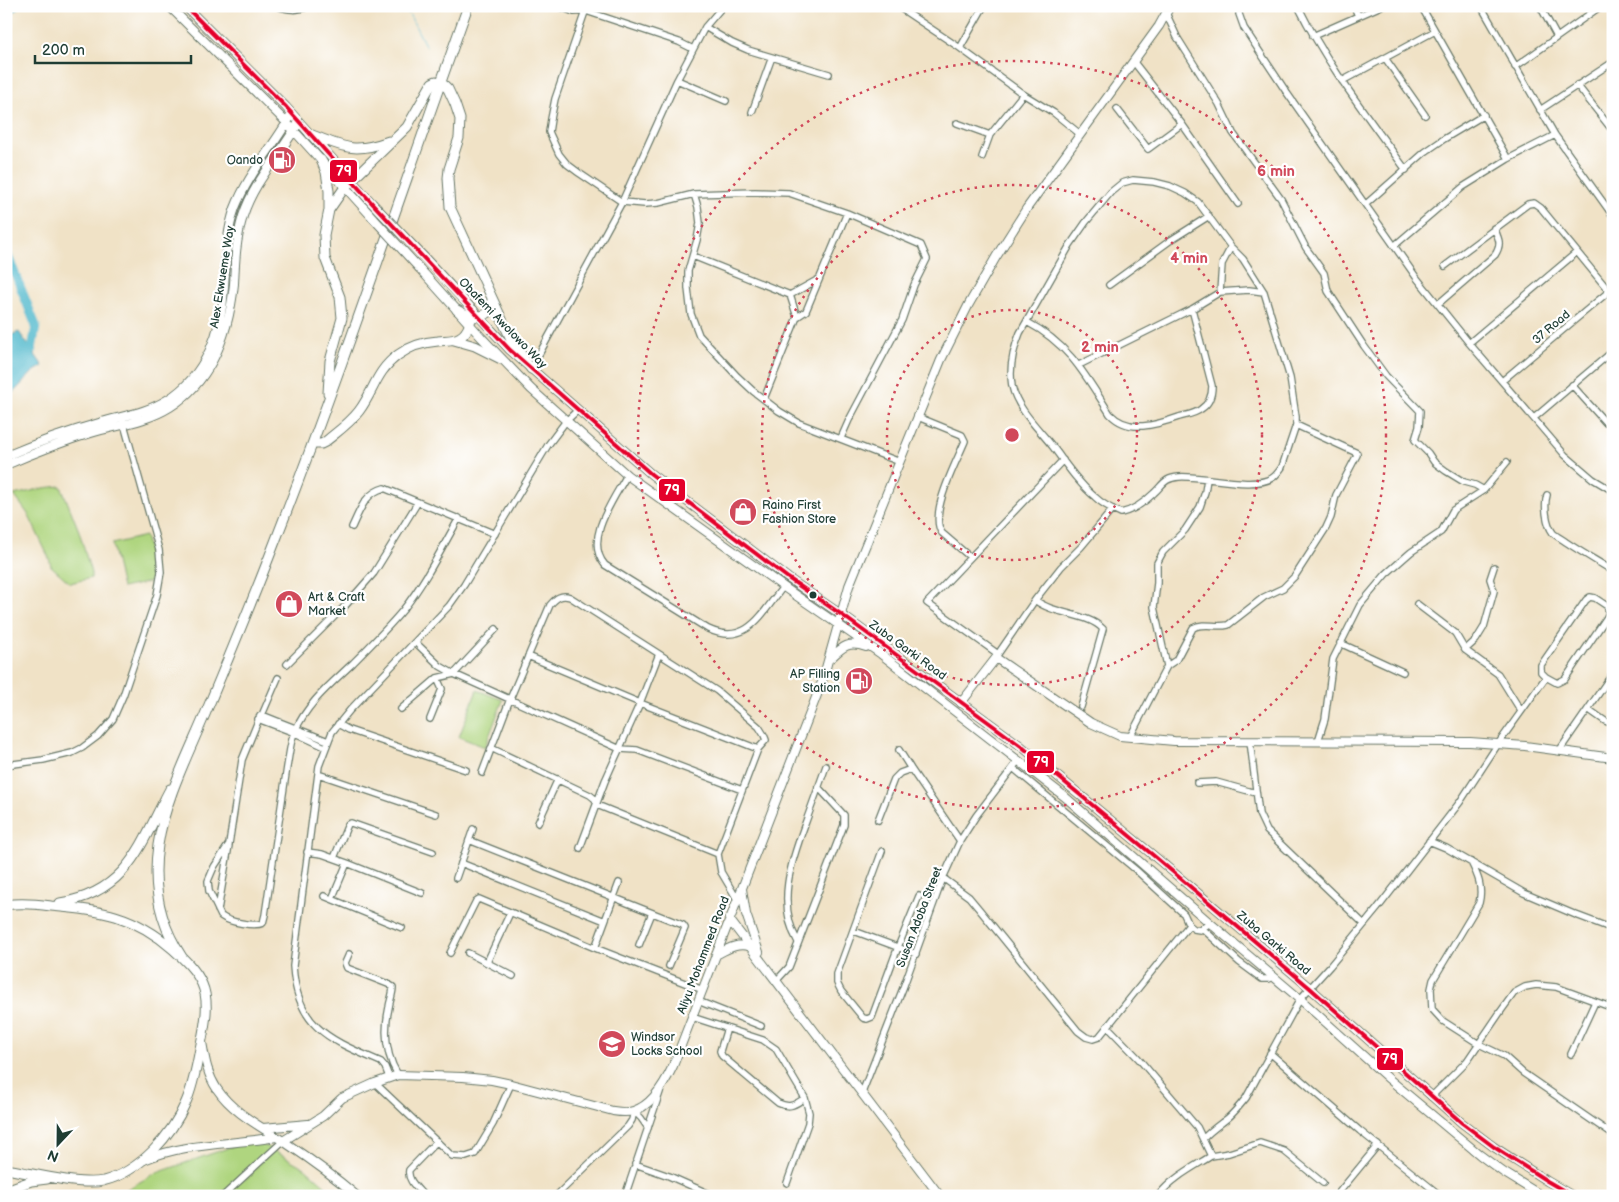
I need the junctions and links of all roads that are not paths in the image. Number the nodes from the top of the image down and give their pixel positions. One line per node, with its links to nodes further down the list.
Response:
1 (170, 6): 21 (main road, Obafemi Awolowo Way)
2 (277, 6): 3 (street)
3 (308, 6)
4 (468, 6): 35 (main road)
5 (558, 6): 18 (street)
6 (723, 6): 22 (street)
7 (897, 6): 26 (street)
8 (984, 6): 26 (street)
9 (1240, 6): 66 (street)
10 (1298, 6): 24 (street)
11 (1354, 6): 20 (street)
12 (1381, 6): 20 (street)
13 (1421, 6): 23 (street)
14 (1481, 6): 32 (street)
15 (1540, 6): 25 (street)
16 (188, 7): 21 (street); 43 (main road, Obafemi Awolowo Way)
17 (1599, 7): 25 (street)
18 (586, 9): 27 (street); 64 (street)
19 (1168, 10): 30 (main road, Aliyu Mohammed Road); 117 (street)
20 (1358, 16): 24 (street)
21 (180, 17): 47 (main road, Obafemi Awolowo Way)
22 (705, 27): 27 (street); 28 (street)
23 (1435, 31): 29 (street); 45 (street)
24 (1313, 36): 36 (street)
25 (1557, 37): 32 (street)
26 (960, 48): 38 (street)
27 (693, 49): 34 (street)
28 (772, 57): 33 (street); 42 (street)
29 (1385, 58): 36 (street); 44 (street)
30 (1133, 61): 49 (street); 53 (main road, Aliyu Mohammed Road)
31 (1613, 62): 37 (street)
32 (1515, 67): 41 (street)
33 (829, 74)
34 (677, 80): 39 (street); 64 (street)
35 (440, 82): 56 (main road); 83 (main road); 100 (main road)
36 (1342, 82): 60 (street)
37 (1577, 86): 41 (street); 51 (street)
38 (1023, 94): 53 (street); 54 (street)
39 (726, 101)
40 (1118, 109): 49 (street)
41 (1540, 110): 55 (street)
42 (752, 112)
43 (292, 114): 46 (main road, Obafemi Awolowo Way); 47 (main road, Alex Ekwueme Way)
44 (1425, 115)
45 (1484, 115): 58 (street); 60 (street)
46 (298, 122): 50 (main road, Alex Ekwueme Way); 52 (main road, Obafemi Awolowo Way)
47 (287, 123): 50 (main road, Obafemi Awolowo Way); 104 (main road, Alex Ekwueme Way)
48 (957, 123): 54 (street)
49 (1182, 124): 65 (street)
50 (294, 130): 59 (main road, Obafemi Awolowo Way); 104 (main road, Alex Ekwueme Way)
51 (1613, 131)
52 (310, 134): 56 (main road); 61 (main road, Obafemi Awolowo Way)
53 (1080, 134): 102 (main road, Aliyu Mohammed Road)
54 (990, 135): 57 (street)
55 (1555, 135): 58 (street); 70 (street)
56 (394, 140): 61 (main road)
57 (982, 157)
58 (1508, 159): 72 (street)
59 (321, 160): 62 (main road, Obafemi Awolowo Way); 67 (main road)
60 (1406, 170): 66 (street)
61 (352, 180): 62 (main road); 87 (main road, Obafemi Awolowo Way, bridge)
62 (345, 187): 67 (main road); 86 (main road, Obafemi Awolowo Way, bridge)
63 (694, 194): 64 (street); 68 (street); 75 (street)
64 (622, 202): 96 (street)
65 (1238, 204)
66 (1366, 204): 72 (street)
67 (329, 210): 100 (main road)
68 (847, 214): 77 (street); 108 (street)
69 (1209, 216): 73 (street); 78 (street); 89 (street)
70 (1613, 216)
71 (1494, 228): 74 (street); 76 (street); 84 (street)
72 (1394, 246): 84 (street)
73 (1231, 247): 80 (street); 81 (street)
74 (1577, 252): 79 (street); 91 (street)
75 (693, 256): 82 (street); 99 (street)
76 (1445, 266)
77 (820, 279): 82 (street); 88 (street)
78 (1109, 285)
79 (1611, 290): 97 (street, 37 Road)
80 (1220, 292): 81 (street); 85 (street)
81 (1264, 292): 107 (street)
82 (790, 295): 88 (street)
83 (492, 300): 87 (main road); 96 (main road)
84 (1438, 304): 91 (street)
85 (1192, 309): 95 (street); 95 (street)
86 (457, 310): 87 (main road)
87 (474, 317): 90 (main road); 93 (main road, Obafemi Awolowo Way); 96 (main road, Obafemi Awolowo Way)
88 (797, 317): 99 (street)
89 (1027, 322): 95 (street); 111 (street)
90 (454, 340): 93 (main road); 109 (main road)
91 (1469, 343): 97 (street)
92 (1610, 353): 94 (street); 98 (street)
93 (501, 359): 105 (main road, Obafemi Awolowo Way)
94 (1613, 361)
95 (1079, 365)
96 (531, 369): 101 (main road, Obafemi Awolowo Way)
97 (1502, 381): 103 (street)
98 (1572, 385): 103 (street); 106 (street)
99 (764, 399): 108 (street)
100 (328, 400): 109 (main road)
101 (578, 410): 105 (street); 131 (main road, Obafemi Awolowo Way)
102 (918, 417): 112 (main road, Aliyu Mohammed Road); 125 (street)
103 (1534, 418): 118 (street)
104 (122, 421): 110 (main road, Alex Ekwueme Way); 114 (main road, Alex Ekwueme Way); 174 (street)
105 (566, 421): 115 (main road, Obafemi Awolowo Way); 124 (street)
106 (1606, 423)
107 (1296, 426): 116 (street); 143 (street)
108 (841, 438): 112 (street)
109 (313, 444): 173 (main road)
110 (6, 456)
111 (1063, 460): 121 (street); 125 (street)
112 (900, 462): 131 (main road, Aliyu Mohammed Road)
113 (1507, 462): 117 (street)
114 (6, 466)
115 (627, 475): 128 (main road, Obafemi Awolowo Way); 128 (street)
116 (1207, 479): 121 (street); 143 (street)
117 (1484, 490): 135 (street)
118 (1613, 491)
119 (1547, 495): 127 (street)
120 (418, 502): 122 (street); 123 (street); 142 (street)
121 (1113, 509): 129 (street)
122 (459, 518): 124 (street); 161 (street)
123 (352, 527)
124 (495, 534): 134 (street)
125 (970, 557): 140 (street)
126 (1494, 567): 136 (street)
127 (1613, 571)
128 (783, 587): 132 (main road, Obafemi Awolowo Way)
129 (1035, 600): 140 (street); 153 (street)
130 (1417, 604): 136 (street)
131 (842, 615): 132 (main road, Aliyu Mohammed Road); 152 (main road, Zuba Garki Road)
132 (838, 625): 138 (main road, Zuba Garki Road); 141 (main road, Aliyu Mohammed Road)
133 (496, 629): 146 (street)
134 (414, 642): 146 (street); 159 (street)
135 (1340, 643): 144 (street); 164 (street)
136 (1465, 650): 156 (street)
137 (659, 654): 139 (street); 151 (street); 169 (street)
138 (881, 654): 141 (main road); 175 (main road, Zuba Garki Road)
139 (528, 656): 150 (street); 151 (street)
140 (997, 656): 152 (main road); 162 (main road)
141 (829, 660): 207 (main road, Aliyu Mohammed Road)
142 (287, 664)
143 (1167, 666): 162 (street)
144 (1402, 672)
145 (1613, 673): 155 (street)
146 (454, 674): 149 (street); 150 (street)
147 (1546, 677): 147 (street); 156 (street)
148 (278, 678): 157 (street)
149 (437, 678): 154 (street); 158 (street)
150 (510, 699): 167 (street); 168 (street)
151 (640, 703): 168 (street); 169 (street)
152 (961, 703): 246 (main road, Zuba Garki Road)
153 (1081, 706)
154 (401, 709)
155 (1588, 709): 160 (street); 171 (street)
156 (1521, 711): 166 (street)
157 (260, 717): 161 (street); 194 (street)
158 (430, 719)
159 (338, 724): 165 (street); 178 (street)
160 (1613, 724)
161 (296, 731): 165 (street); 216 (street)
162 (1130, 737): 163 (main road)
163 (1250, 741): 164 (main road); 185 (street)
164 (1318, 741): 166 (main road)
165 (327, 744): 180 (street)
166 (1498, 744): 171 (main road); 193 (street)
167 (491, 748): 179 (street); 181 (street)
168 (620, 749): 184 (street); 186 (street)
169 (758, 749): 184 (street)
170 (899, 750): 177 (street)
171 (1559, 751): 172 (main road)
172 (1613, 758)
173 (185, 761): 215 (main road); 239 (main road)
174 (6, 765)
175 (1016, 765): 192 (street, Susan Adoba Street); 222 (main road, Zuba Garki Road); 224 (street)
176 (826, 766): 183 (street)
177 (910, 769): 188 (street); 192 (street)
178 (466, 770)
179 (482, 773)
180 (318, 774): 187 (street); 197 (street)
181 (558, 779): 186 (street); 189 (street)
182 (1197, 784): 185 (street)
183 (818, 787): 229 (street); 229 (street)
184 (742, 790): 199 (street)
185 (1256, 793): 223 (street)
186 (597, 805): 195 (street); 199 (street)
187 (436, 814)
188 (878, 820)
189 (538, 823)
190 (473, 829): 191 (street)
191 (469, 840): 203 (street); 211 (street)
192 (960, 841): 205 (street, Susan Adoba Street)
193 (1430, 841): 201 (street); 223 (street)
194 (230, 844): 216 (street); 216 (street)
195 (580, 848)
196 (882, 851): 228 (street)
197 (307, 852): 200 (street); 261 (street)
198 (432, 852): 200 (street)
199 (718, 854): 212 (street)
200 (334, 858): 202 (street)
201 (1471, 862): 227 (street); 257 (street)
202 (346, 863): 208 (street); 213 (street)
203 (461, 863): 204 (street); 220 (street)
204 (456, 878)
205 (943, 878): 237 (street, Susan Adoba Street); 254 (street)
206 (619, 883): 211 (street)
207 (742, 885): 212 (main road, Aliyu Mohammed Road); 240 (main road)
208 (422, 893)
209 (324, 896): 213 (street)
210 (919, 896): 232 (street)
211 (614, 897): 218 (street); 220 (street)
212 (737, 898): 219 (main road, Aliyu Mohammed Road)
213 (332, 900): 225 (street)
214 (6, 905): 215 (main road)
215 (46, 905): 239 (main road)
216 (218, 910)
217 (510, 913): 233 (street); 234 (street); 241 (street)
218 (652, 913): 230 (street); 242 (street)
219 (729, 918): 231 (main road); 238 (main road, Aliyu Mohammed Road)
220 (605, 921): 233 (street)
221 (1613, 922): 227 (street)
222 (1210, 923): 226 (street); 244 (main road, Zuba Garki Road)
223 (1364, 924): 246 (street)
224 (1189, 925): 226 (street); 254 (street)
225 (402, 928)
226 (1202, 928): 244 (street)
227 (1611, 929)
228 (854, 931): 232 (street); 232 (street)
229 (798, 942): 245 (street)
230 (639, 945)
231 (752, 947): 238 (main road); 240 (main road)
232 (898, 947): 237 (street)
233 (596, 948): 247 (street)
234 (450, 953)
235 (468, 953): 241 (street)
236 (349, 954): 260 (street)
237 (916, 954): 265 (street, Susan Adoba Street)
238 (716, 955): 247 (main road, Aliyu Mohammed Road)
239 (182, 957): 256 (main road)
240 (761, 959): 245 (main road)
241 (487, 962): 243 (street)
242 (669, 966)
243 (512, 976)
244 (1273, 976): 248 (main road, Zuba Garki Road)
245 (777, 980): 265 (main road)
246 (1310, 988): 248 (street); 266 (main road, Zuba Garki Road)
247 (703, 990): 249 (main road, Aliyu Mohammed Road)
248 (1300, 999): 258 (street); 296 (main road, Zuba Garki Road)
249 (698, 1001): 252 (main road, Aliyu Mohammed Road); 253 (street)
250 (1595, 1002): 251 (street); 257 (street); 259 (street)
251 (1613, 1008)
252 (692, 1017): 255 (street); 264 (main road, Aliyu Mohammed Road)
253 (761, 1026)
254 (1107, 1026): 274 (street)
255 (727, 1028): 267 (street); 267 (street)
256 (202, 1040): 270 (main road); 278 (main road)
257 (1479, 1044): 266 (street); 272 (street)
258 (1270, 1053): 274 (street); 276 (street)
259 (1571, 1054)
260 (398, 1075): 261 (main road); 263 (main road)
261 (389, 1077): 262 (main road)
262 (375, 1082): 269 (main road); 275 (street)
263 (511, 1084): 268 (main road); 275 (street)
264 (661, 1088): 268 (main road, Aliyu Mohammed Road); 271 (street)
265 (862, 1092): 292 (main road)
266 (1431, 1097): 297 (main road, Zuba Garki Road)
267 (805, 1098): 282 (street)
268 (634, 1111): 271 (street); 289 (street)
269 (310, 1124): 270 (main road); 273 (main road)
270 (263, 1128): 273 (main road)
271 (648, 1128): 279 (street)
272 (1613, 1135)
273 (279, 1139): 278 (main road); 286 (street); 287 (main road)
274 (1203, 1139): 277 (street)
275 (437, 1141): 288 (street)
276 (1378, 1145): 294 (street); 295 (street)
277 (1211, 1156): 283 (street); 293 (street)
278 (140, 1162): 281 (main road)
279 (635, 1164): 285 (street); 290 (street)
280 (6, 1169): 281 (main road)
281 (63, 1179): 284 (main road)
282 (787, 1183)
283 (1323, 1183)
284 (6, 1190)
285 (703, 1194): 291 (street)
286 (223, 1196)
287 (357, 1196)
288 (424, 1196)
289 (556, 1196)
290 (625, 1196)
291 (714, 1196)
292 (940, 1196)
293 (1158, 1196)
294 (1336, 1196)
295 (1441, 1196)
296 (1542, 1196)
297 (1573, 1196)

